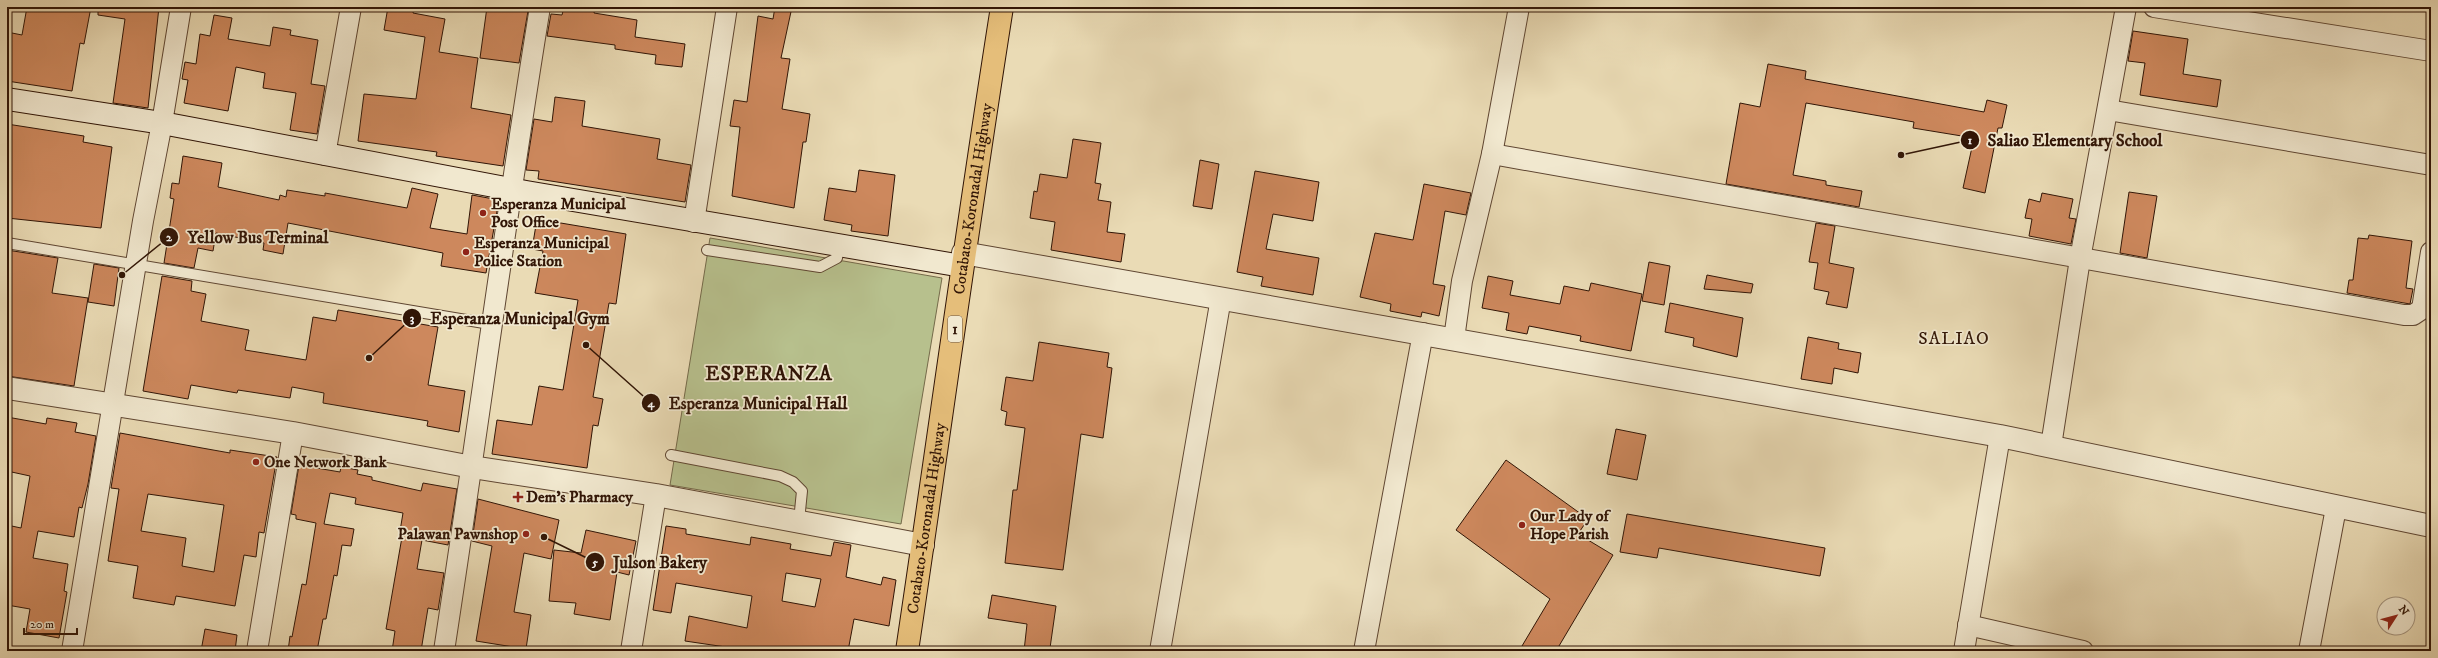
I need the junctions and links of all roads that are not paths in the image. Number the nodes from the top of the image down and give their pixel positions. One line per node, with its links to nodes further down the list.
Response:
1 (181, 7): 12 (street)
2 (351, 7): 14 (street)
3 (540, 7): 16 (street)
4 (727, 7): 17 (street)
5 (1002, 7): 22 (highway, Cotabato-Koronadal Highway / 1)
6 (1519, 7): 13 (street)
7 (2126, 7): 11 (street)
8 (2154, 7): 9 (street)
9 (2431, 52)
10 (7, 99): 12 (street)
11 (2108, 110): 15 (street); 23 (street)
12 (162, 123): 14 (street); 24 (street)
13 (1492, 154): 23 (street); 28 (street)
14 (325, 155): 16 (street)
15 (2431, 165)
16 (510, 189): 17 (street); 26 (street)
17 (694, 222): 19 (street)
18 (7, 243): 24 (lane)
19 (840, 244): 20 (lane); 22 (street)
20 (707, 250)
21 (2431, 252): 23 (street)
22 (963, 259): 25 (street); 40 (highway, Cotabato-Koronadal Highway / 1)
23 (2080, 259): 33 (street)
24 (136, 264): 26 (lane); 30 (street)
25 (1221, 298): 27 (street); 47 (street)
26 (490, 324): 35 (street)
27 (1423, 333): 28 (street); 48 (street)
28 (1454, 338): 32 (street)
29 (7, 388): 30 (street)
30 (114, 405): 31 (street); 42 (street)
31 (293, 433): 35 (street); 43 (street)
32 (2000, 436): 33 (street); 41 (street)
33 (2050, 446): 37 (street)
34 (671, 455): 38 (lane)
35 (472, 467): 36 (street); 44 (street)
36 (656, 495): 38 (street); 45 (street)
37 (2336, 508): 39 (street); 51 (street)
38 (799, 521): 40 (street)
39 (2431, 526)
40 (923, 545): 46 (highway, Cotabato-Koronadal Highway / 1)
41 (1968, 625): 49 (street); 50 (street)
42 (72, 651)
43 (257, 651)
44 (444, 651)
45 (631, 651)
46 (908, 651)
47 (1160, 651)
48 (1364, 651)
49 (1964, 651)
50 (2083, 651)
51 (2309, 651)

